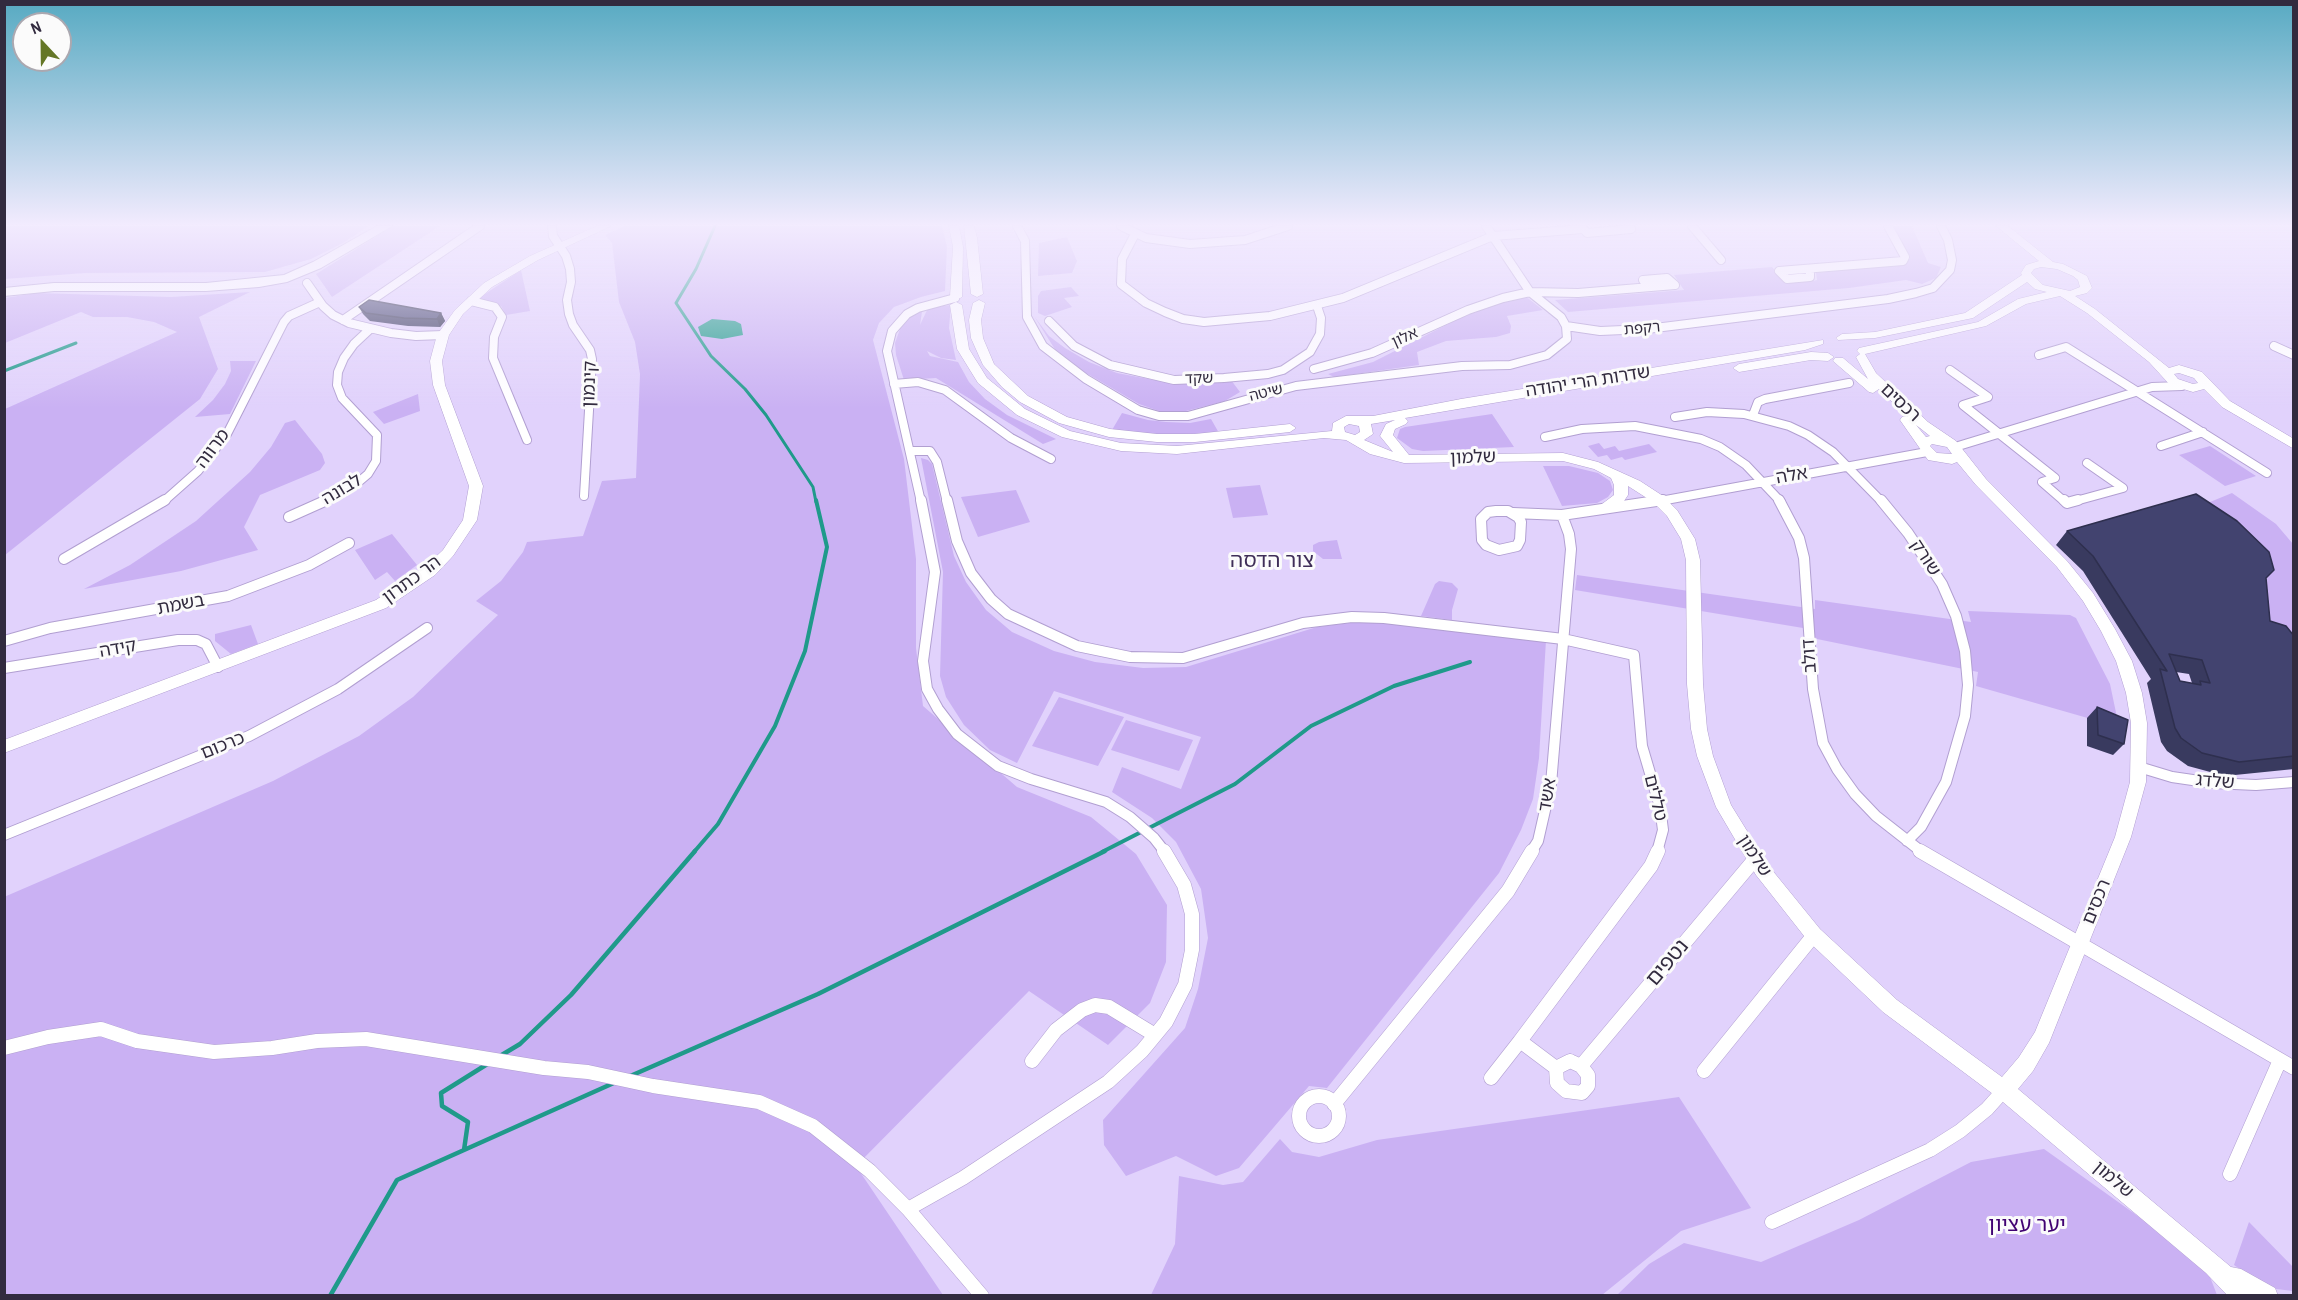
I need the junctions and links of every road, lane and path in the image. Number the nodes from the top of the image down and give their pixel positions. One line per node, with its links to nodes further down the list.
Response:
1 (212, 287): 18 (main road)
2 (309, 287): 24 (street)
3 (392, 287): 27 (street)
4 (486, 287): 22 (street, הר כתרון)
5 (570, 287): 74 (street, קינמון)
6 (957, 287): 23 (street, שדרות הרי יהודה)
7 (977, 287): 21 (street, שדרות הרי יהודה)
8 (1026, 287): 29 (street, שיטה)
9 (1125, 287): 25 (street)
10 (1376, 287): 25 (street)
11 (1526, 287): 19 (street)
12 (1641, 287): 19 (street, אלון)
13 (1934, 287): 29 (street, רקפת)
14 (2008, 287): 32 (street)
15 (2039, 287): 20 (street)
16 (2084, 287): 17 (street)
17 (2082, 291): 20 (street); 26 (street)
18 (4, 292)
19 (1530, 292): 29 (street); 40 (street, אלון)
20 (2060, 293): 26 (street); 35 (street)
21 (978, 299): 23 (street); 55 (street, שדרות הרי יהודה)
22 (471, 301): 31 (street, הר כתרון); 60 (street)
23 (956, 301): 46 (street); 55 (street, שדרות הרי יהודה)
24 (320, 302): 27 (street); 83 (street, מרווה)
25 (1317, 306): 28 (street, שקד)
26 (2091, 311): 36 (street)
27 (343, 320): 30 (street)
28 (1049, 321)
29 (1566, 326)
30 (370, 329): 31 (street); 80 (street, לבונה)
31 (443, 335): 87 (street, הר כתרון)
32 (1842, 338): 33 (street, שדרות הרי יהודה); 35 (street)
33 (1819, 342): 39 (street); 53 (street, שדרות הרי יהודה)
34 (2274, 346): 38 (street)
35 (1863, 354): 39 (street, שדרות הרי יהודה); 65 (street, רכסים)
36 (2146, 354): 41 (street); 43 (street)
37 (2039, 355): 49 (street)
38 (2294, 355)
39 (1834, 359): 54 (street, שדרות הרי יהודה); 63 (street, רכסים)
40 (1314, 369)
41 (2184, 369): 43 (street); 44 (street)
42 (1950, 370): 58 (street)
43 (2168, 375): 47 (street); 48 (street)
44 (2204, 382): 48 (street); 50 (street)
45 (1850, 383): 51 (street)
46 (894, 384): 64 (street); 67 (street)
47 (2152, 387): 48 (street); 49 (street)
48 (2186, 387): 50 (street)
49 (2135, 392): 57 (street); 58 (street)
50 (2226, 404): 62 (street)
51 (1753, 416): 52 (street, שורק); 70 (street, שורק)
52 (1675, 417)
53 (1356, 420): 55 (street, שדרות הרי יהודה); 56 (street)
54 (1402, 421): 56 (street, שדרות הרי יהודה); 66 (street)
55 (1343, 432): 56 (street, שדרות הרי יהודה); 68 (street, שלמון)
56 (1367, 432): 66 (street, שלמון)
57 (2203, 432): 61 (street); 71 (street)
58 (1998, 434): 65 (street); 69 (street)
59 (1545, 437): 73 (street, דולב)
60 (527, 440)
61 (2161, 446)
62 (2294, 446)
63 (1925, 448): 65 (street); 65 (street); 70 (street, אלה)
64 (910, 451): 85 (street); 97 (street)
65 (1951, 451): 90 (street, רכסים)
66 (1403, 455): 68 (street, שלמון)
67 (1051, 459)
68 (1431, 460): 72 (street, שלמון)
69 (2087, 463)
70 (1848, 465): 73 (street, אלה); 93 (street, שורק)
71 (2267, 473)
72 (1616, 474): 75 (street, שלמון); 76 (street)
73 (1763, 481): 75 (street, אלה); 93 (street, דולב)
74 (584, 496)
75 (1658, 499): 76 (street); 94 (street, שלמון)
76 (1603, 510): 79 (street)
77 (1513, 513): 78 (street); 81 (street); 81 (street)
78 (1536, 514): 79 (street); 81 (street)
79 (1562, 515): 85 (street, אשד)
80 (289, 517)
81 (1521, 522)
82 (349, 543): 86 (street, בשמת)
83 (64, 559)
84 (427, 628): 92 (street, כרכום)
85 (1563, 639): 98 (street, טללים); 108 (street, אשד)
86 (4, 641)
87 (218, 667): 88 (street, קידה); 89 (street, הר כתרון)
88 (4, 668)
89 (4, 747)
90 (2139, 767): 91 (street, שלדג); 96 (street, רכסים)
91 (2292, 786)
92 (4, 835)
93 (1906, 841): 96 (street, דולב)
94 (1755, 859): 95 (street, שלמון); 102 (street, נטפים)
95 (1814, 935): 105 (street); 107 (street, שלמון)
96 (2080, 944): 100 (street, דולב); 107 (street, רכסים)
97 (1155, 1035): 101 (street); 110 (street)
98 (1520, 1041): 103 (street); 106 (street, טללים)
99 (4, 1048): 110 (street)
100 (2280, 1060): 104 (street, דולב); 109 (street)
101 (1032, 1061)
102 (1581, 1066): 103 (street); 103 (street)
103 (1556, 1068)
104 (2294, 1068)
105 (1704, 1071)
106 (1491, 1078)
107 (2004, 1090): 111 (street, רכסים); 112 (street, שלמון)
108 (1334, 1104)
109 (2230, 1174)
110 (908, 1209): 113 (street)
111 (1772, 1222)
112 (2214, 1265): 114 (street, שלמון); 115 (street, שלמון)
113 (982, 1296)
114 (2243, 1296)
115 (2268, 1296)

